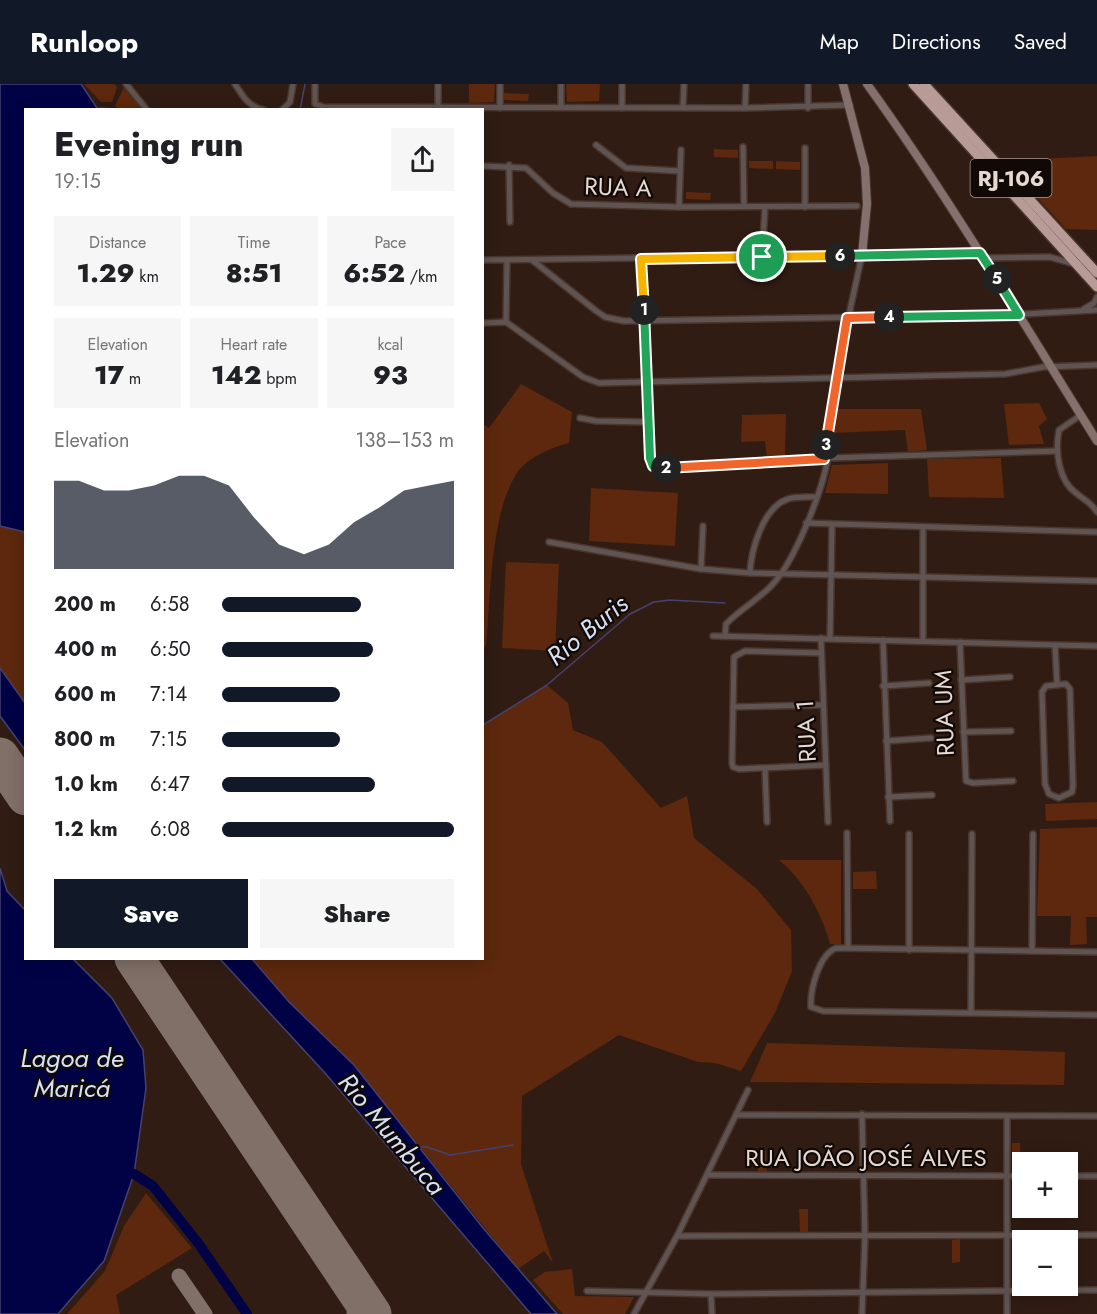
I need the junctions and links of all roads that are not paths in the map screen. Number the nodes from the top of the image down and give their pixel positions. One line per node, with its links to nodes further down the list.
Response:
1 (126, 84): 20 (street)
2 (235, 84): 21 (street)
3 (293, 84): 22 (street)
4 (315, 84): 17 (street)
5 (438, 84): 17 (street)
6 (500, 84): 23 (street)
7 (561, 84): 18 (street)
8 (622, 84): 24 (street)
9 (684, 84): 19 (street)
10 (746, 84): 25 (street)
11 (808, 84): 26 (street)
12 (843, 84): 16 (main road)
13 (867, 84): 42 (main road)
14 (913, 84): 40 (highway, RJ-106)
15 (924, 84): 50 (highway, RJ-106)
16 (850, 105): 26 (street); 41 (main road)
17 (438, 107): 23 (street)
18 (561, 107): 23 (street); 24 (street)
19 (683, 107): 24 (street); 25 (street)
20 (145, 108)
21 (257, 108)
22 (284, 108)
23 (500, 108)
24 (622, 108)
25 (745, 108): 26 (street)
26 (808, 108)
27 (596, 145): 33 (street, RUA A)
28 (743, 147): 34 (street)
29 (805, 148): 38 (street)
30 (681, 150): 33 (street)
31 (509, 165): 32 (street, RUA A); 36 (street, RUA A); 39 (street)
32 (484, 166)
33 (680, 171): 36 (street)
34 (744, 206): 36 (street, RUA A); 37 (street, RUA A)
35 (857, 206): 38 (street, RUA A)
36 (680, 207)
37 (765, 207): 38 (street, RUA A); 44 (street)
38 (805, 207)
39 (510, 222)
40 (1055, 239): 43 (street); 49 (highway, RJ-106)
41 (862, 255): 42 (main road); 44 (street); 56 (street)
42 (982, 255): 43 (street); 55 (main road)
43 (1050, 256): 49 (street)
44 (762, 257): 45 (street)
45 (641, 259): 48 (street); 57 (street)
46 (484, 260): 47 (street)
47 (507, 260): 48 (street); 59 (street)
48 (532, 260): 57 (street)
49 (1080, 267): 51 (highway, RJ-106)
50 (1097, 273)
51 (1097, 287)
52 (1097, 297): 53 (street)
53 (1081, 310): 54 (street); 55 (street)
54 (1097, 310)
55 (1019, 315): 56 (street); 61 (main road)
56 (847, 318): 57 (street); 62 (street)
57 (644, 321): 63 (street)
58 (484, 322): 59 (street)
59 (506, 322): 63 (street)
60 (1097, 365): 61 (street)
61 (1052, 366): 62 (street); 64 (main road)
62 (835, 379): 63 (street); 69 (street)
63 (647, 382): 66 (street)
64 (1081, 415): 67 (main road); 68 (street)
65 (580, 418): 66 (street)
66 (647, 422): 69 (street)
67 (1097, 441)
68 (1057, 451): 69 (street); 71 (street)
69 (826, 458): 70 (street)
70 (817, 497): 72 (street); 79 (street)
71 (1097, 512)
72 (806, 523): 73 (street); 80 (street)
73 (832, 525): 75 (street); 81 (street)
74 (703, 526): 78 (street)
75 (923, 529): 76 (street); 82 (street)
76 (1097, 532)
77 (549, 542): 78 (street)
78 (701, 569): 79 (street)
79 (750, 573): 80 (street)
80 (780, 574): 81 (street); 85 (street)
81 (831, 575): 82 (street); 87 (street)
82 (923, 576): 83 (street); 89 (street)
83 (1097, 581)
84 (713, 636): 85 (street)
85 (725, 636): 86 (street)
86 (821, 638): 87 (street); 93 (street, RUA 1)
87 (830, 638): 88 (street)
88 (883, 640): 89 (street); 98 (street)
89 (923, 641): 90 (street)
90 (960, 642): 91 (street); 95 (street, RUA UM)
91 (1055, 645): 92 (street); 97 (street)
92 (1097, 646)
93 (821, 653): 99 (street, RUA 1); 100 (street)
94 (1010, 677): 95 (street)
95 (961, 680): 102 (street, RUA UM)
96 (928, 683): 98 (street)
97 (1057, 684): 97 (street)
98 (883, 686): 104 (street)
99 (822, 705): 100 (street); 105 (street, RUA 1)
100 (733, 707): 106 (street)
101 (1011, 731): 102 (street)
102 (963, 732): 107 (street, RUA UM)
103 (931, 738): 104 (street)
104 (886, 741): 109 (street)
105 (826, 765): 106 (street); 112 (street, RUA 1)
106 (765, 769): 111 (street)
107 (1013, 781)
108 (932, 795): 109 (street)
109 (888, 797): 110 (street)
110 (890, 821)
111 (767, 822)
112 (828, 822)
113 (847, 833): 117 (street)
114 (909, 834): 118 (street)
115 (972, 834): 119 (street)
116 (1033, 834): 120 (street)
117 (848, 948): 118 (street); 122 (street)
118 (909, 950): 119 (street)
119 (970, 951): 120 (street); 122 (street)
120 (1032, 951): 121 (street)
121 (1097, 952)
122 (970, 1013): 123 (street)
123 (1097, 1015)
124 (748, 1090): 126 (street)
125 (862, 1114): 126 (street); 127 (street); 130 (street)
126 (736, 1115): 129 (street)
127 (1007, 1116): 128 (street); 131 (street)
128 (1097, 1116)
129 (709, 1175): 130 (street, RUA JOÃO JOSÉ ALVES); 137 (street)
130 (863, 1175): 131 (street, RUA JOÃO JOSÉ ALVES); 138 (street)
131 (1006, 1176): 132 (street, RUA JOÃO JOSÉ ALVES); 135 (street)
132 (1012, 1176)
133 (1078, 1176): 134 (street)
134 (1097, 1176)
135 (1006, 1234): 136 (street); 138 (street); 139 (street)
136 (1097, 1235)
137 (677, 1236): 138 (street); 142 (street)
138 (865, 1237): 144 (street)
139 (1007, 1290): 140 (street); 144 (street); 148 (street)
140 (1097, 1290)
141 (587, 1291): 142 (street)
142 (647, 1292): 143 (street); 145 (street)
143 (711, 1294): 144 (street); 146 (street)
144 (864, 1294): 147 (street)
145 (634, 1314)
146 (712, 1314)
147 (862, 1314)
148 (1007, 1314)

